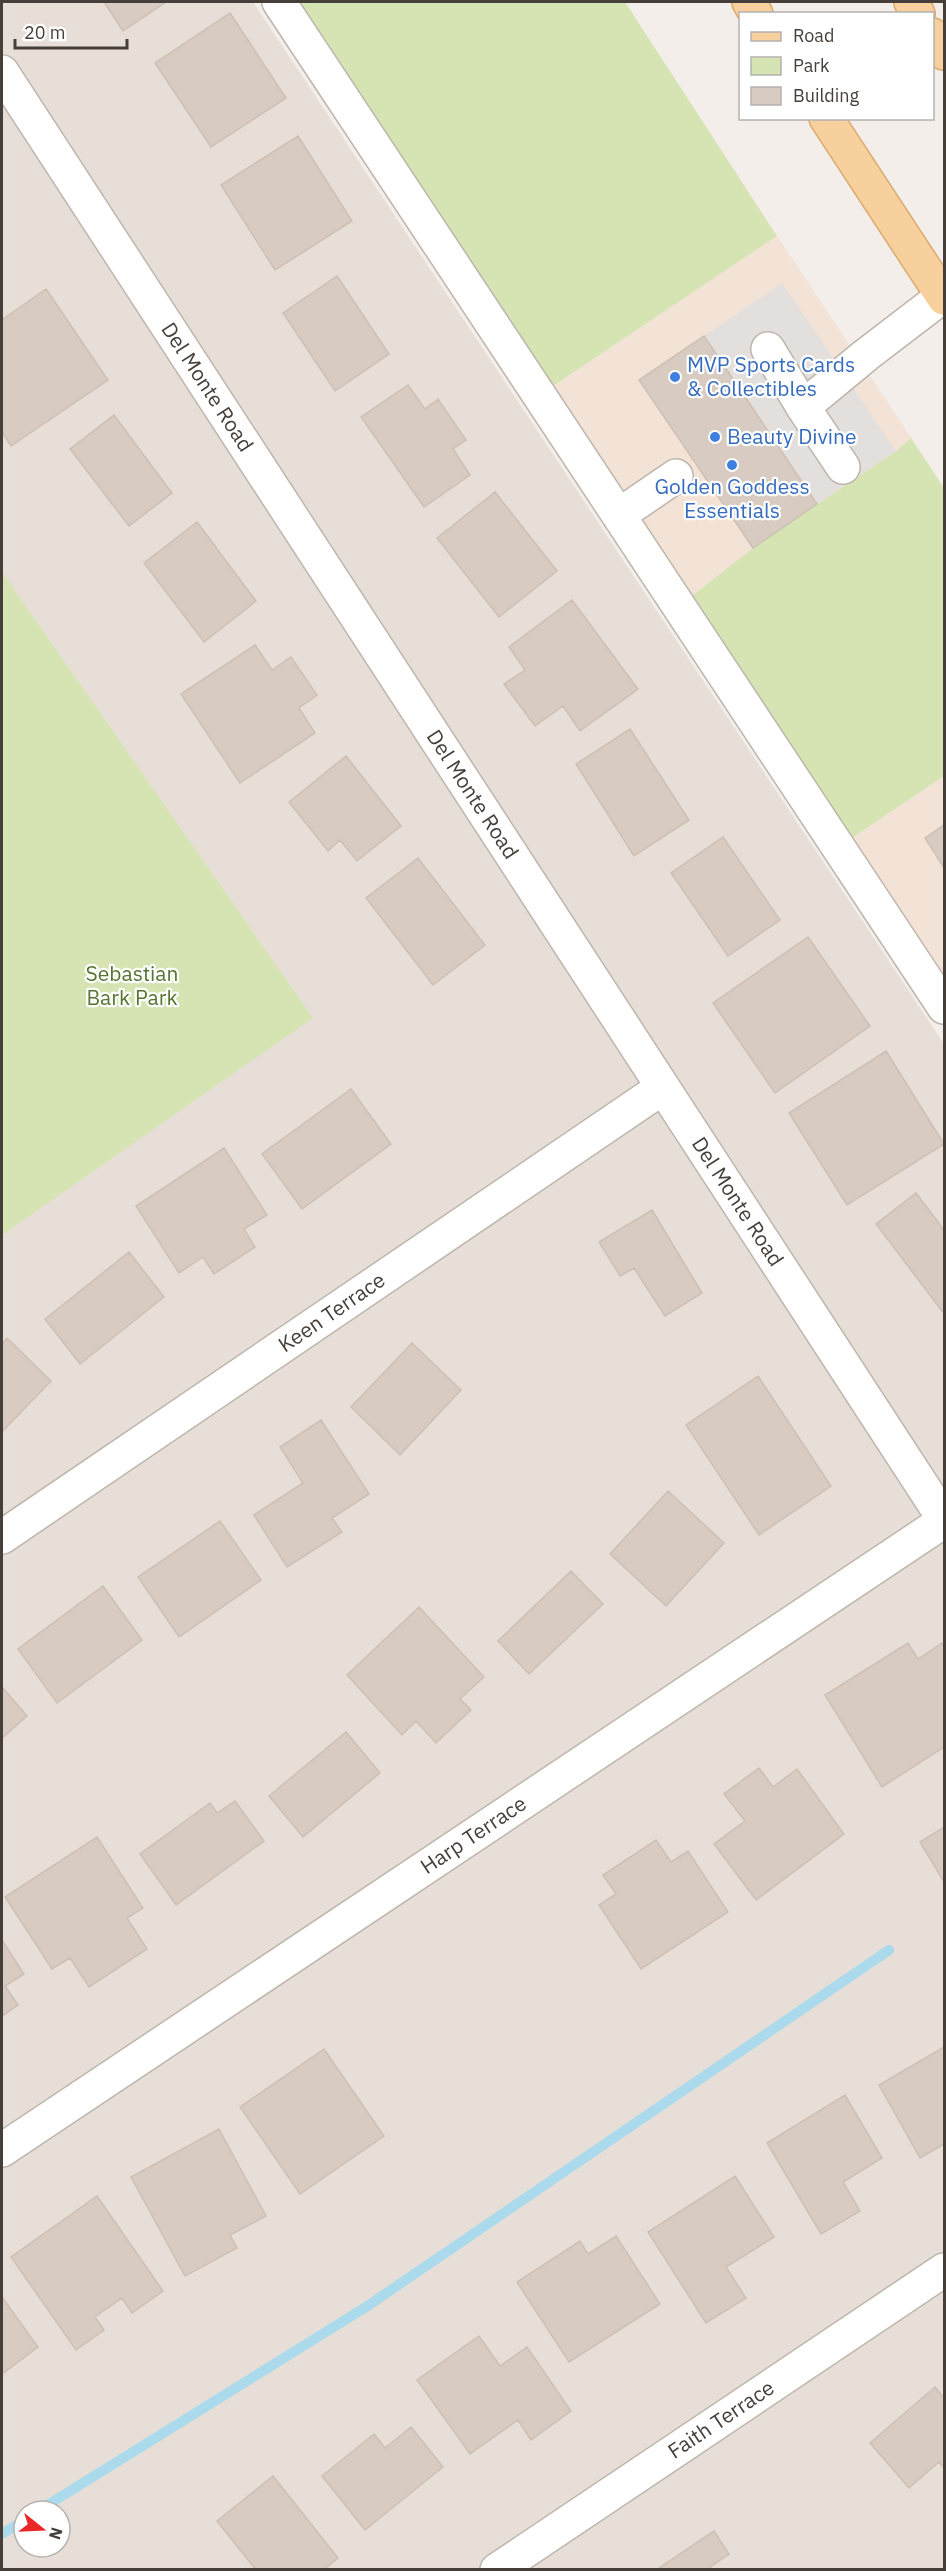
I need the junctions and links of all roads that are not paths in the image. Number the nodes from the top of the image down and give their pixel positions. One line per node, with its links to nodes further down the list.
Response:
1 (279, 2): 11 (street)
2 (934, 36): 3 (main road)
3 (945, 53)
4 (2, 72): 13 (street, Del Monte Road)
5 (827, 120): 6 (main road)
6 (944, 297): 8 (street)
7 (768, 349): 8 (street)
8 (803, 407): 9 (street)
9 (843, 467)
10 (676, 476): 11 (street)
11 (619, 515): 12 (street)
12 (945, 1007)
13 (662, 1089): 14 (street, Del Monte Road); 15 (street, Keen Terrace)
14 (945, 1520): 16 (street, Harp Terrace)
15 (2, 1537)
16 (2, 2150)
17 (945, 2270): 18 (street, Faith Terrace)
18 (497, 2570)

